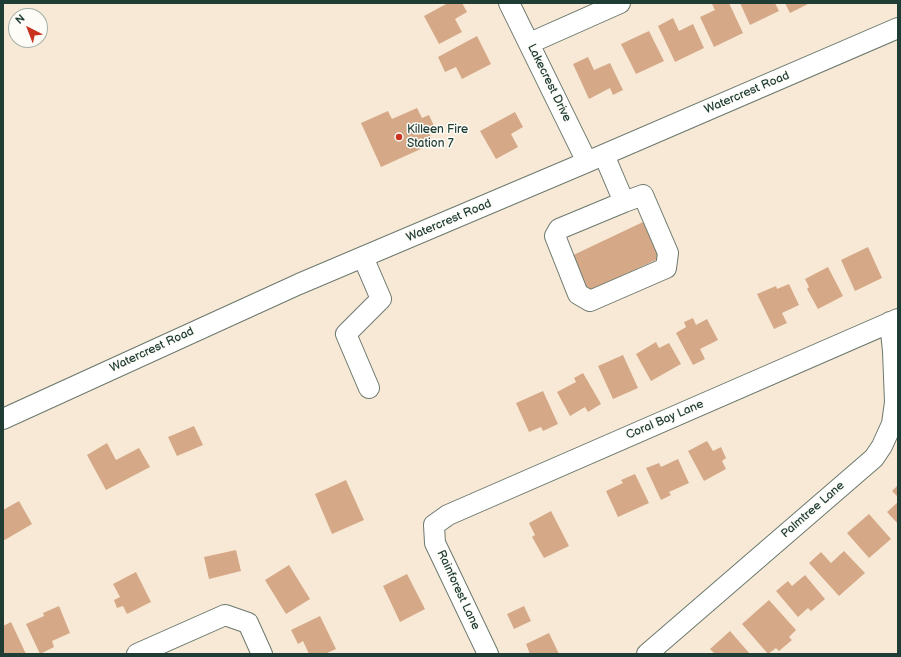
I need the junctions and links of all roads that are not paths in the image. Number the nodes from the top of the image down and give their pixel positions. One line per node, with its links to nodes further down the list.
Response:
1 (510, 3): 4 (street, Lakecrest Drive)
2 (620, 3): 4 (street)
3 (898, 28): 5 (street, Watercrest Road)
4 (530, 43): 5 (street, Lakecrest Drive)
5 (596, 159): 6 (street, Lakecrest Drive); 7 (street, Watercrest Road)
6 (624, 202): 6 (street)
7 (363, 257): 9 (street); 10 (street, Watercrest Road)
8 (894, 321): 11 (street, Coral Bay Lane); 15 (street, Palmtree Lane)
9 (369, 388)
10 (3, 419)
11 (434, 525): 14 (street, Rainforest Lane)
12 (137, 654): 13 (street)
13 (262, 654)
14 (488, 654)
15 (647, 654)

